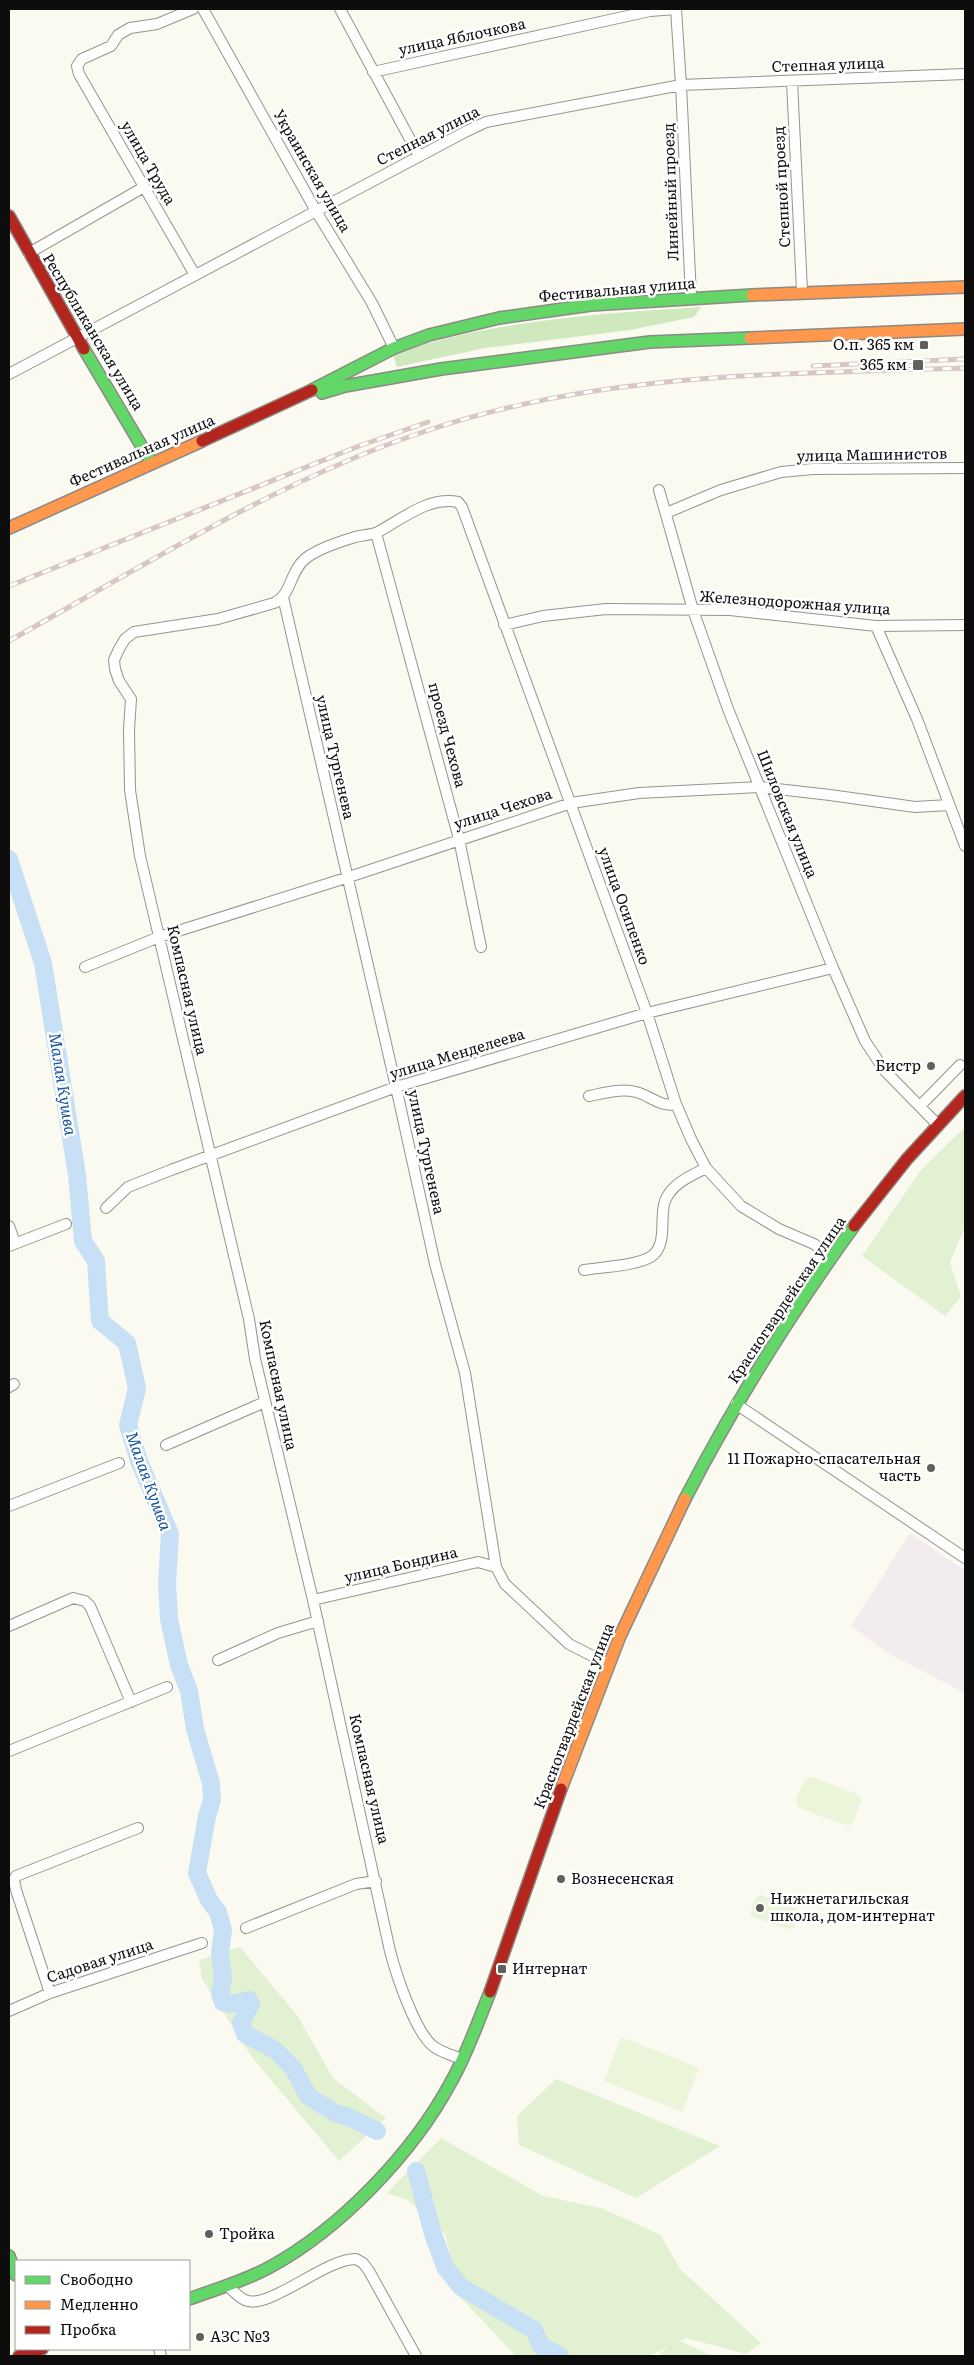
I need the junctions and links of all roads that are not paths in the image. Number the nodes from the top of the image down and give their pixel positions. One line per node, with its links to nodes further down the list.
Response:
1 (192, 9): 10 (street, улица Труда)
2 (203, 9): 11 (street, Украинская улица)
3 (340, 9): 5 (street)
4 (676, 9): 5 (street, улица Яблочкова); 8 (street, Линейный проезд)
5 (373, 72): 9 (street)
6 (965, 74): 7 (street, Степная улица)
7 (792, 81): 8 (street, Степная улица); 16 (street, Степной проезд)
8 (682, 86): 9 (street, Степная улица); 17 (street, Линейный проезд)
9 (419, 156): 11 (street, Степная улица)
10 (144, 187): 13 (street); 14 (street, улица Труда)
11 (316, 211): 14 (street, Степная улица); 20 (street, Украинская улица)
12 (9, 216): 13 (main road, Республиканская улица)
13 (30, 254): 19 (main road, Республиканская улица)
14 (195, 275): 19 (street, Степная улица)
15 (965, 287): 16 (main road, Фестивальная улица)
16 (802, 292): 17 (main road, Фестивальная улица)
17 (691, 297): 20 (main road, Фестивальная улица)
18 (965, 329): 23 (main road, Фестивальная улица)
19 (77, 338): 22 (street, Степная улица); 25 (main road, Республиканская улица)
20 (394, 348): 21 (main road, Фестивальная улица)
21 (371, 359): 23 (main road); 24 (main road, Фестивальная улица)
22 (9, 374)
23 (378, 380): 24 (main road, Фестивальная улица)
24 (288, 402): 25 (main road, Фестивальная улица)
25 (152, 462): 29 (main road, Фестивальная улица)
26 (965, 468): 28 (street, улица Машинистов)
27 (659, 490): 28 (street, Шиловская улица)
28 (666, 513): 32 (street, Шиловская улица)
29 (9, 528)
30 (376, 533): 31 (street); 33 (street, улица Осипенко); 39 (street, проезд Чехова)
31 (283, 597): 41 (street, улица Тургенева); 42 (street, Компасная улица)
32 (693, 610): 33 (street, Железнодорожная улица); 35 (street, Железнодорожная улица); 36 (street, Шиловская улица)
33 (504, 625): 37 (street, улица Осипенко)
34 (965, 625): 35 (street, Железнодорожная улица)
35 (876, 626): 38 (street)
36 (760, 787): 37 (street, улица Чехова); 38 (street, улица Чехова); 45 (street, Шиловская улица)
37 (571, 803): 39 (street, улица Чехова); 46 (street, улица Осипенко)
38 (948, 805): 40 (street)
39 (459, 839): 41 (street, улица Чехова); 43 (street, проезд Чехова)
40 (965, 846)
41 (349, 877): 42 (street, улица Чехова); 48 (street, улица Тургенева)
42 (159, 937): 44 (street, улица Чехова); 54 (street, Компасная улица)
43 (481, 947)
44 (85, 967)
45 (833, 968): 46 (street, улица Менделеева); 52 (street, Шиловская улица)
46 (647, 1013): 48 (street, улица Менделеева); 51 (street, улица Осипенко)
47 (960, 1066): 52 (street)
48 (396, 1087): 54 (street, улица Менделеева); 68 (street, улица Тургенева)
49 (589, 1096): 51 (street)
50 (965, 1096): 53 (main road, Красногвардейская улица)
51 (676, 1104): 55 (street, улица Осипенко)
52 (920, 1106): 53 (street, Шиловская улица)
53 (938, 1124): 60 (main road, Красногвардейская улица)
54 (210, 1155): 56 (street, улица Менделеева); 62 (street, Компасная улица)
55 (706, 1168): 60 (street, улица Осипенко); 61 (street)
56 (106, 1208)
57 (66, 1224): 59 (street)
58 (9, 1226): 59 (street)
59 (12, 1244)
60 (832, 1258): 63 (main road, Красногвардейская улица)
61 (584, 1270)
62 (265, 1402): 64 (street); 69 (street, Компасная улица)
63 (736, 1404): 67 (street); 73 (main road, Красногвардейская улица)
64 (166, 1444)
65 (119, 1463): 66 (street)
66 (9, 1506)
67 (965, 1558)
68 (496, 1567): 69 (street, улица Бондина); 73 (street, улица Тургенева)
69 (313, 1600): 70 (street, Компасная улица)
70 (318, 1621): 72 (street); 78 (street, Компасная улица)
71 (9, 1626): 75 (street)
72 (218, 1660)
73 (608, 1664): 83 (main road, Красногвардейская улица)
74 (167, 1686): 75 (street)
75 (131, 1702): 76 (street)
76 (9, 1751)
77 (138, 1828): 81 (street)
78 (376, 1881): 79 (street); 83 (street, Компасная улица)
79 (246, 1928)
80 (202, 1943): 81 (street, Садовая улица)
81 (50, 1993): 82 (street, Садовая улица)
82 (9, 2011)
83 (462, 2058): 86 (main road, Красногвардейская улица)
84 (9, 2256): 85 (main road)
85 (15, 2272)
86 (227, 2285): 87 (main road, Красногвардейская улица); 90 (street)
87 (190, 2300)
88 (39, 2350): 89 (main road)
89 (19, 2356)
90 (416, 2356)

